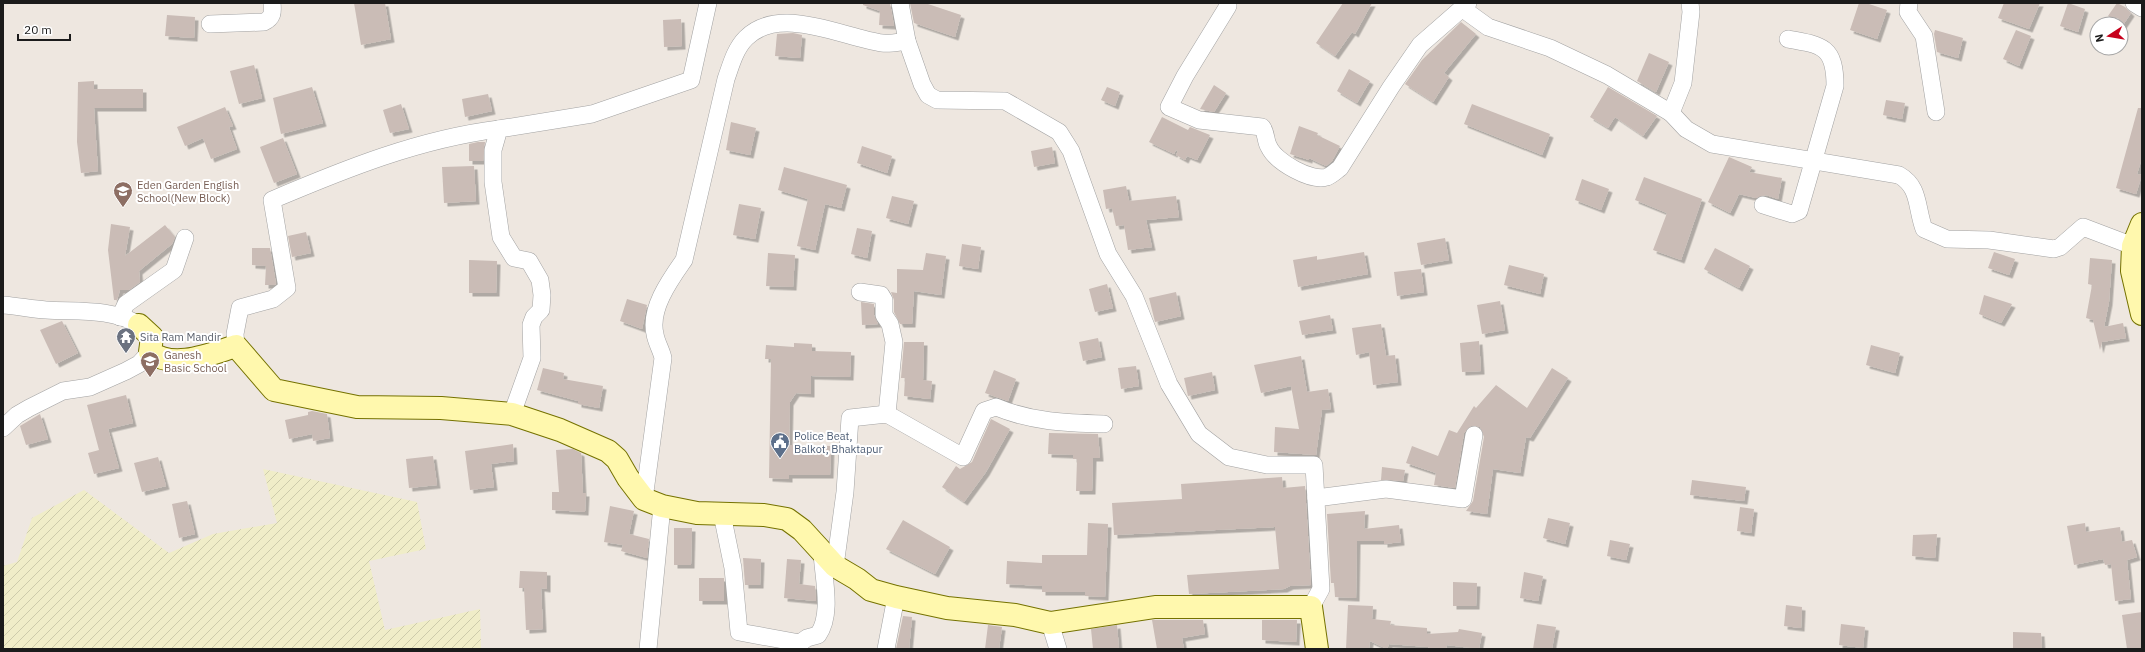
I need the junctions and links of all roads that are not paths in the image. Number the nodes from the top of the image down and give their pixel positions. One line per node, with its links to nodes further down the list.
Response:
1 (272, 3): 10 (street)
2 (708, 3): 15 (street)
3 (900, 3): 12 (street)
4 (1690, 3): 14 (street)
5 (1909, 3): 13 (street)
6 (2134, 3): 9 (street)
7 (1228, 6): 8 (street)
8 (1466, 6): 14 (street)
9 (2142, 8)
10 (210, 24)
11 (1788, 39): 16 (street)
12 (907, 41): 32 (street); 33 (street)
13 (1936, 112)
14 (1671, 113): 16 (street)
15 (499, 129): 25 (street); 27 (street)
16 (1814, 160): 17 (street); 20 (street)
17 (1763, 205)
18 (2142, 224): 20 (street)
19 (185, 238): 24 (street)
20 (2133, 246): 23 (street)
21 (860, 292): 28 (street)
22 (3, 305): 24 (street)
23 (2142, 314)
24 (129, 321): 26 (street)
25 (236, 346): 26 (street); 27 (street)
26 (150, 352): 30 (street)
27 (512, 414): 33 (street)
28 (887, 414): 29 (street); 35 (street)
29 (1104, 424)
30 (3, 428)
31 (1474, 435): 32 (street)
32 (1316, 498): 37 (street)
33 (653, 502): 34 (street); 40 (street)
34 (722, 514): 35 (street); 39 (street)
35 (828, 559): 36 (street); 39 (street)
36 (896, 597): 38 (street); 41 (street)
37 (1311, 607): 38 (street); 43 (street)
38 (1050, 623): 42 (street)
39 (799, 646)
40 (648, 649)
41 (886, 649)
42 (1058, 649)
43 (1317, 649)

